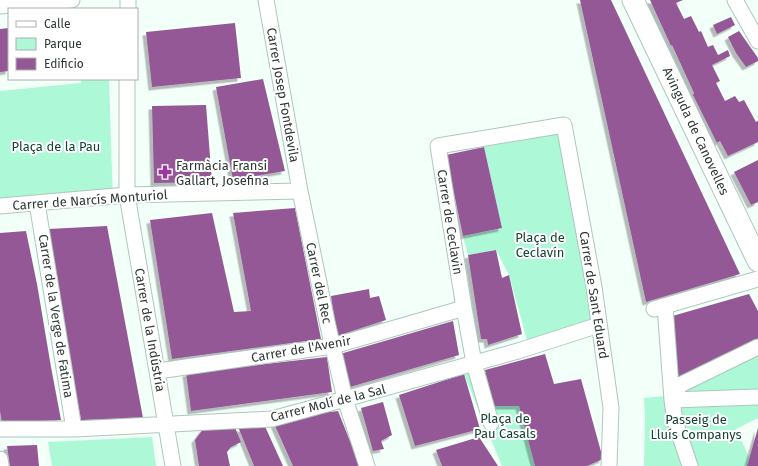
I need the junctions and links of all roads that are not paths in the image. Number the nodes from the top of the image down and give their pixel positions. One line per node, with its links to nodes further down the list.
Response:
1 (72, 0): 5 (street)
2 (266, 0): 9 (street, Carrer Josep Fontdevila)
3 (633, 0): 13 (street, Avinguda de Canovelles)
4 (735, 0): 6 (street)
5 (0, 6)
6 (758, 41)
7 (128, 80): 10 (street, Carrer de la Indústria)
8 (564, 125): 15 (street, Carrer de Ceclavin); 16 (street, Carrer de Sant Eduard)
9 (300, 190): 10 (street, Carrer de Narcís Monturiol); 17 (street, Carrer del Rec)
10 (127, 195): 11 (street, Carrer de Narcís Monturiol); 20 (street, Carrer de la Indústria)
11 (37, 203): 12 (street, Carrer de Narcís Monturiol); 27 (street, Carrer de la Verge de Fatima)
12 (0, 206)
13 (758, 261)
14 (758, 279): 23 (street)
15 (464, 308): 17 (street, Carrer de l'Avenir); 19 (street, Carrer de Ceclavin)
16 (599, 325): 19 (street, Carrer Molí de la Sal); 32 (street, Carrer de Sant Eduard)
17 (333, 346): 20 (street, Carrer de l'Avenir); 22 (street, Carrer del Rec)
18 (758, 346): 23 (street)
19 (474, 363): 22 (street, Carrer Molí de la Sal); 24 (street, Carrer de Ceclavin)
20 (158, 370): 25 (street, Carrer de la Indústria)
21 (758, 397): 23 (street)
22 (345, 399): 25 (street, Carrer Molí de la Sal); 31 (street, Carrer del Rec)
23 (672, 400): 33 (street)
24 (491, 422)
25 (166, 424): 27 (street, Carrer Molí de la Sal); 30 (street, Carrer de la Indústria)
26 (0, 429): 27 (street, Carrer Molí de la Sal)
27 (74, 429)
28 (0, 459): 29 (street)
29 (1, 466)
30 (173, 466)
31 (367, 466)
32 (609, 466)
33 (690, 466)

